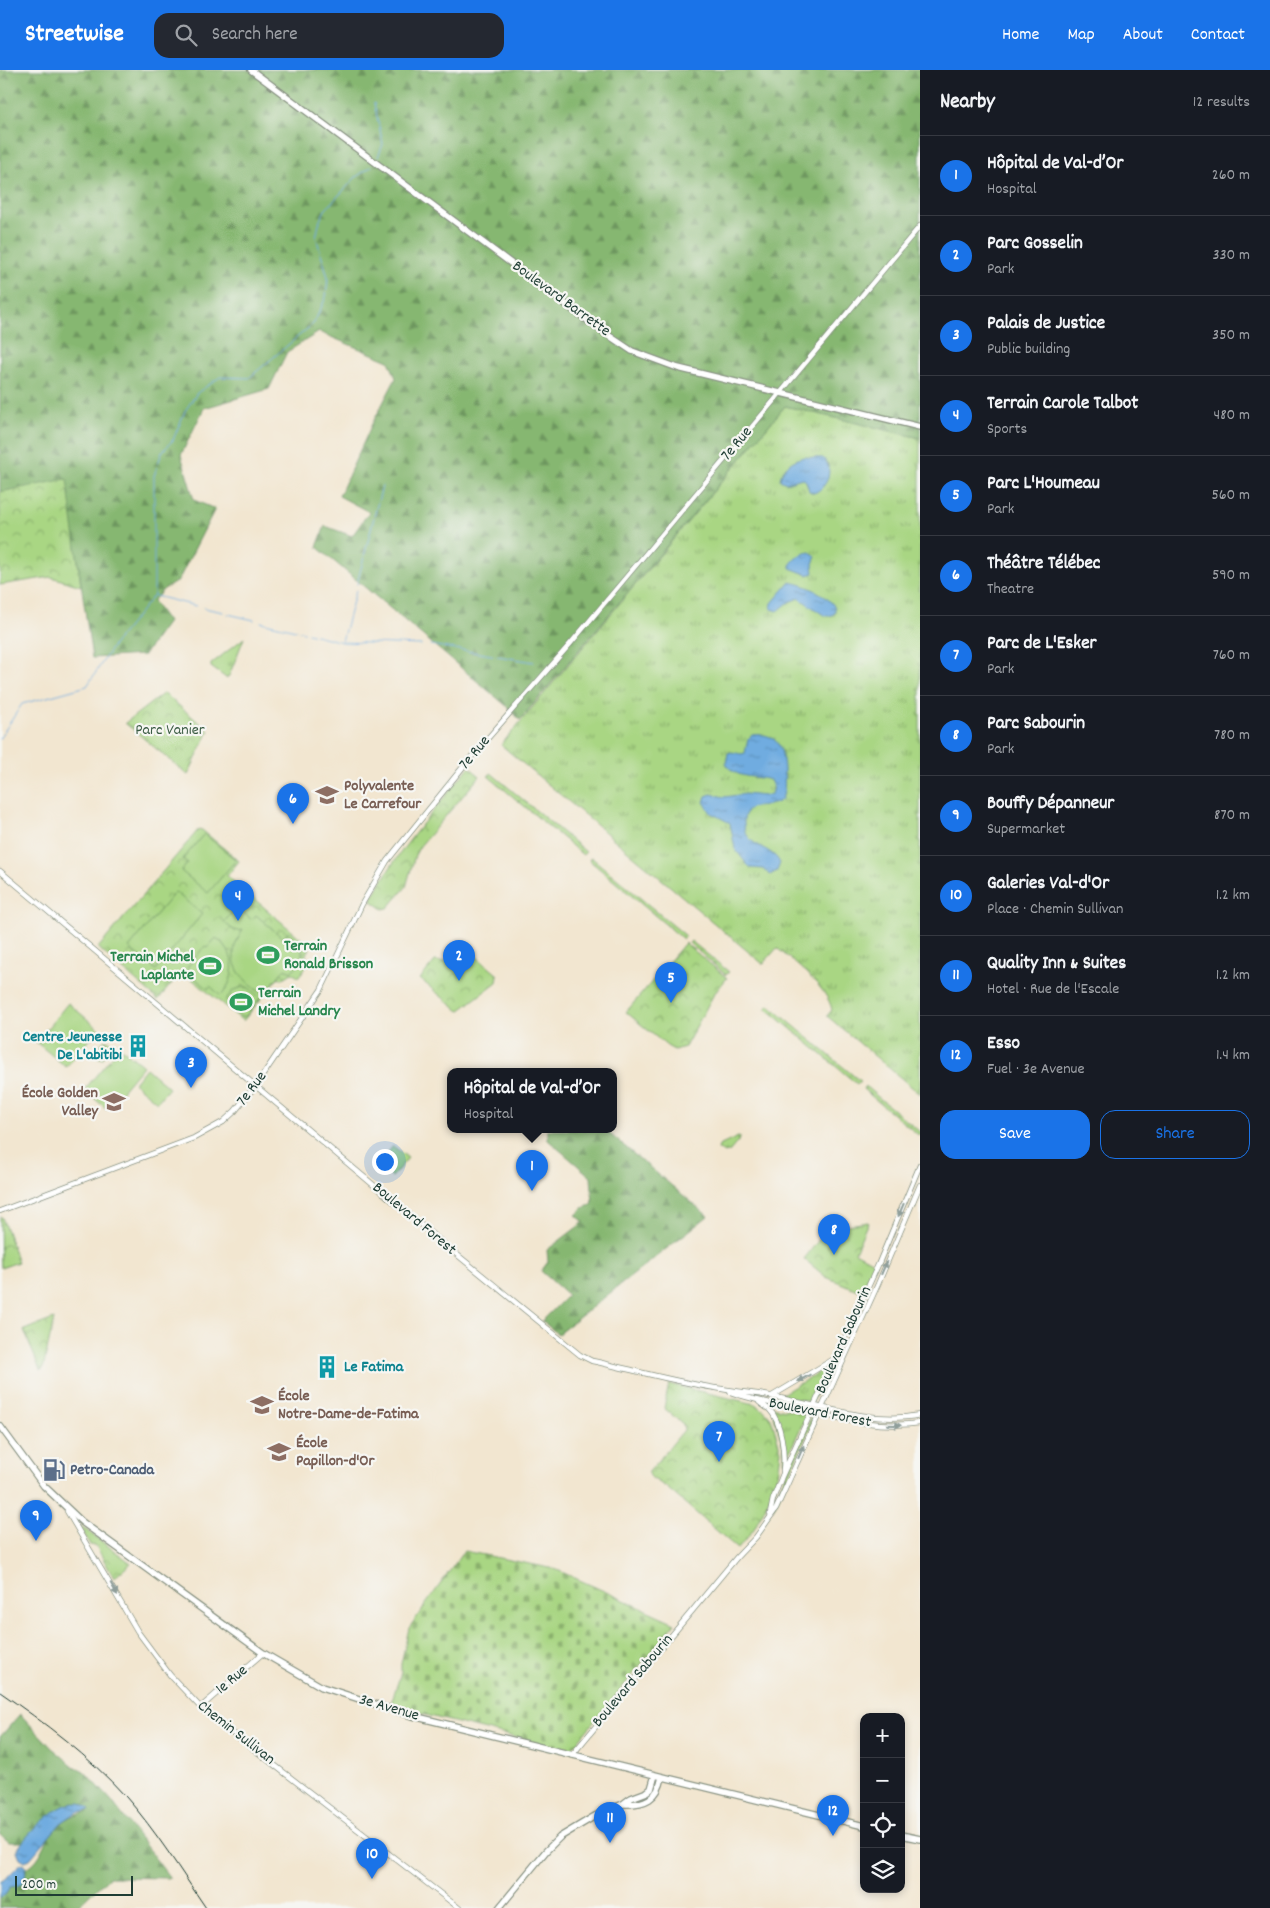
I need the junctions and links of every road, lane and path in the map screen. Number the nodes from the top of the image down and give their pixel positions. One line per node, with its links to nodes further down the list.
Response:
1 (251, 70): 3 (main road, Boulevard Barrette)
2 (920, 226): 3 (street, 7e Rue)
3 (781, 392): 4 (main road, Boulevard Barrette); 6 (street, 7e Rue)
4 (920, 427)
5 (0, 871): 6 (street, Boulevard Forest)
6 (256, 1085): 9 (street, 7e Rue); 11 (street, Boulevard Forest)
7 (920, 1164): 10 (street, Boulevard Sabourin, one-way to 10)
8 (920, 1186): 14 (street, Boulevard Sabourin, one-way to 8)
9 (0, 1211)
10 (835, 1358): 12 (street, one-way to 12); 15 (street, Boulevard Sabourin)
11 (722, 1389): 12 (street, Boulevard Forest); 13 (street, Boulevard Forest)
12 (772, 1396): 15 (street, Boulevard Forest)
13 (756, 1400): 15 (street, Boulevard Forest); 20 (street)
14 (821, 1408): 15 (street, Boulevard Forest); 16 (street, Boulevard Sabourin); 17 (street, Boulevard Forest)
15 (813, 1409): 16 (street, Boulevard Forest); 20 (street, Boulevard Sabourin)
16 (818, 1413): 18 (street, Boulevard Forest, one-way to 18); 22 (street, Boulevard Sabourin, one-way to 16)
17 (920, 1415)
18 (920, 1423)
19 (0, 1426): 21 (main road, 3e Avenue)
20 (782, 1476): 22 (street, Boulevard Sabourin)
21 (67, 1509): 23 (main road, 3e Avenue); 24 (street, Chemin Sullivan, one-way to 24)
22 (770, 1515): 25 (street, Boulevard Sabourin)
23 (263, 1653): 24 (street, 1e Rue); 25 (main road, 3e Avenue)
24 (201, 1707): 32 (street, Chemin Sullivan)
25 (572, 1755): 26 (main road, 3e Avenue)
26 (655, 1775): 27 (main road, 3e Avenue); 28 (main road)
27 (662, 1777): 28 (main road); 29 (main road, 3e Avenue)
28 (623, 1804): 33 (main road)
29 (860, 1825)
30 (905, 1836): 31 (main road)
31 (920, 1839)
32 (460, 1908)
33 (499, 1908)

